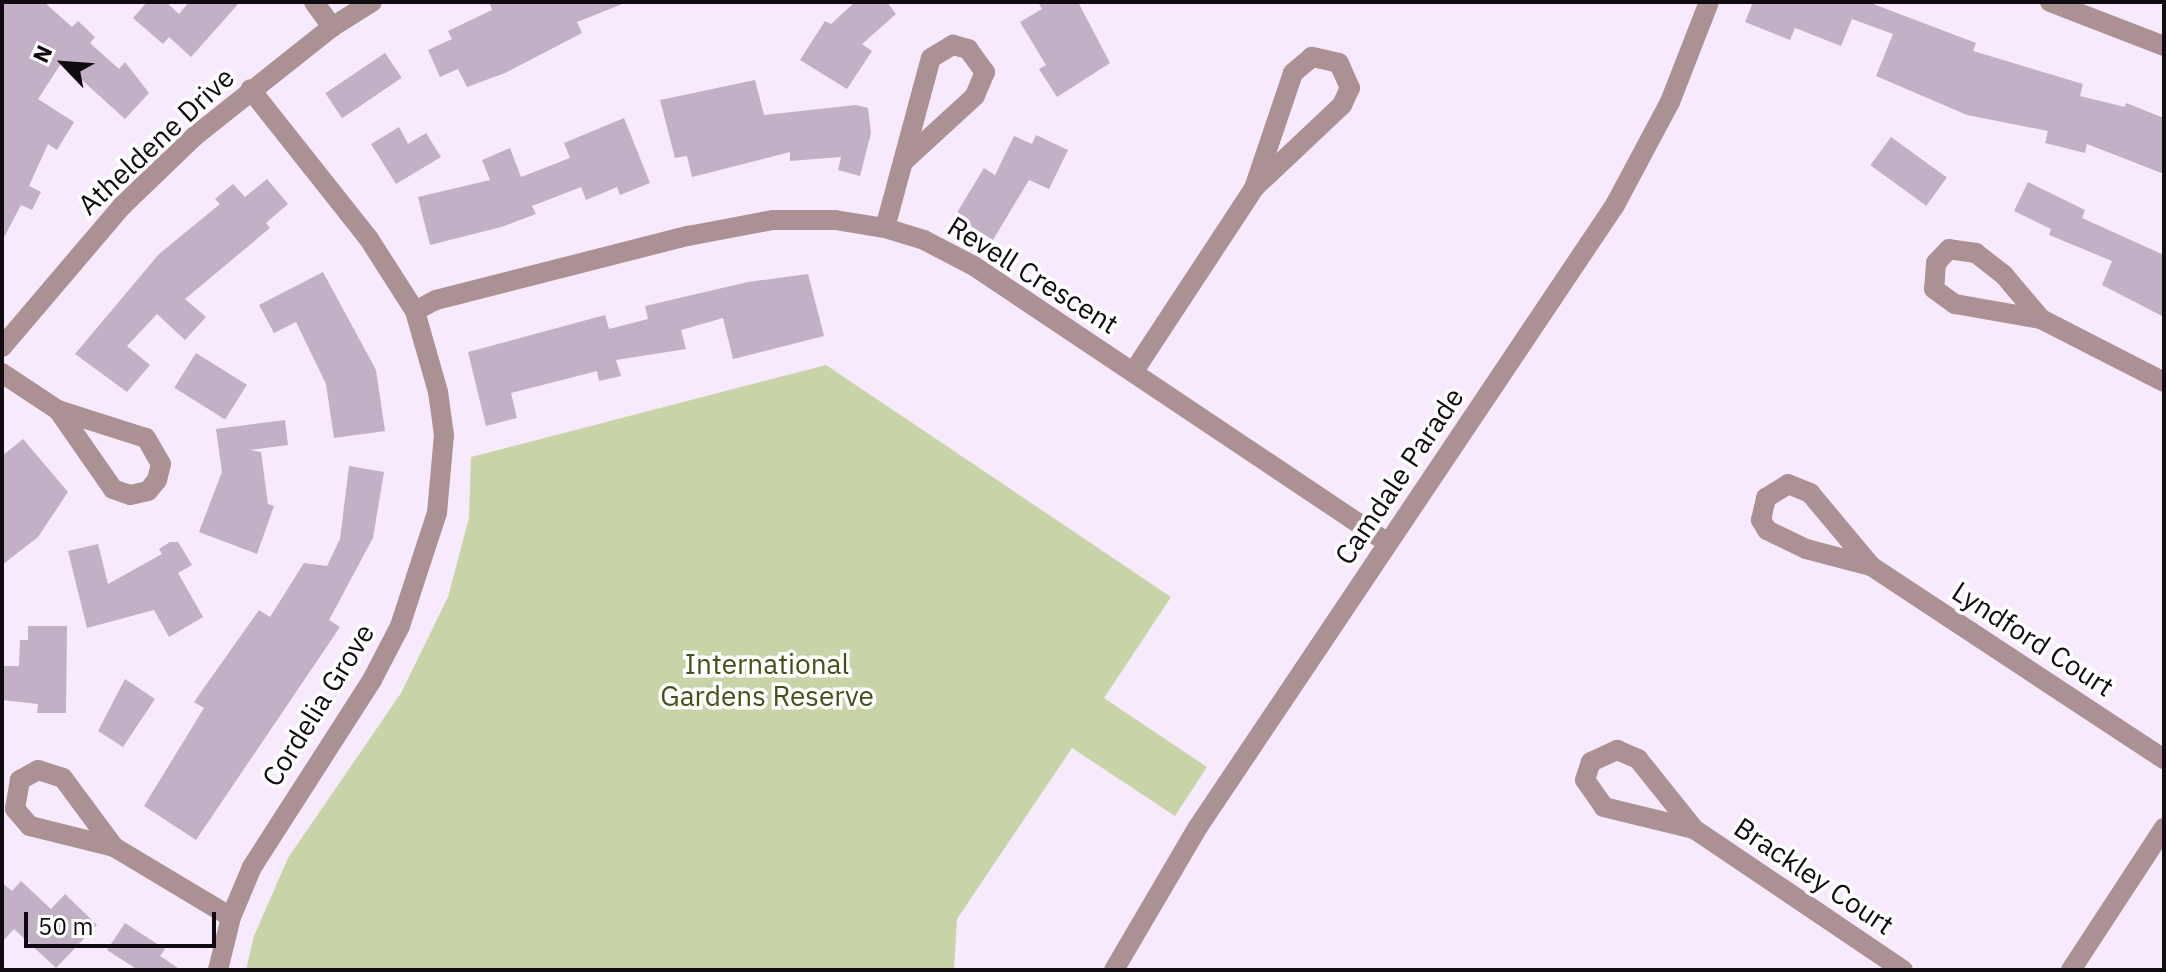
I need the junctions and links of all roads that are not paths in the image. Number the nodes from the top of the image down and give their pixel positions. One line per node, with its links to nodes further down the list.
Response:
1 (314, 2): 5 (street)
2 (372, 2): 5 (street, Atheldene Drive)
3 (1709, 2): 18 (street, Camdale Parade)
4 (2050, 2): 6 (street)
5 (332, 27): 7 (street, Atheldene Drive)
6 (2164, 46)
7 (250, 89): 11 (street, Cordelia Grove); 13 (street, Atheldene Drive)
8 (904, 161): 8 (street); 10 (street)
9 (1254, 188): 9 (street); 14 (street)
10 (885, 228): 11 (street, Revell Crescent); 14 (street, Revell Crescent)
11 (415, 311): 24 (street, Cordelia Grove)
12 (2041, 319): 12 (street); 16 (street)
13 (2, 347)
14 (1134, 371): 18 (street, Revell Crescent)
15 (2, 373): 17 (street)
16 (2164, 382)
17 (58, 410): 17 (street)
18 (1388, 543): 26 (street, Camdale Parade)
19 (1871, 566): 19 (street, Lyndford Court); 20 (street, Lyndford Court)
20 (2164, 759)
21 (2164, 828): 28 (street)
22 (1694, 829): 22 (street, Brackley Court); 27 (street, Brackley Court)
23 (114, 847): 23 (street); 24 (street)
24 (231, 917): 25 (street, Cordelia Grove)
25 (218, 970)
26 (1114, 970)
27 (1903, 970)
28 (2071, 970)

